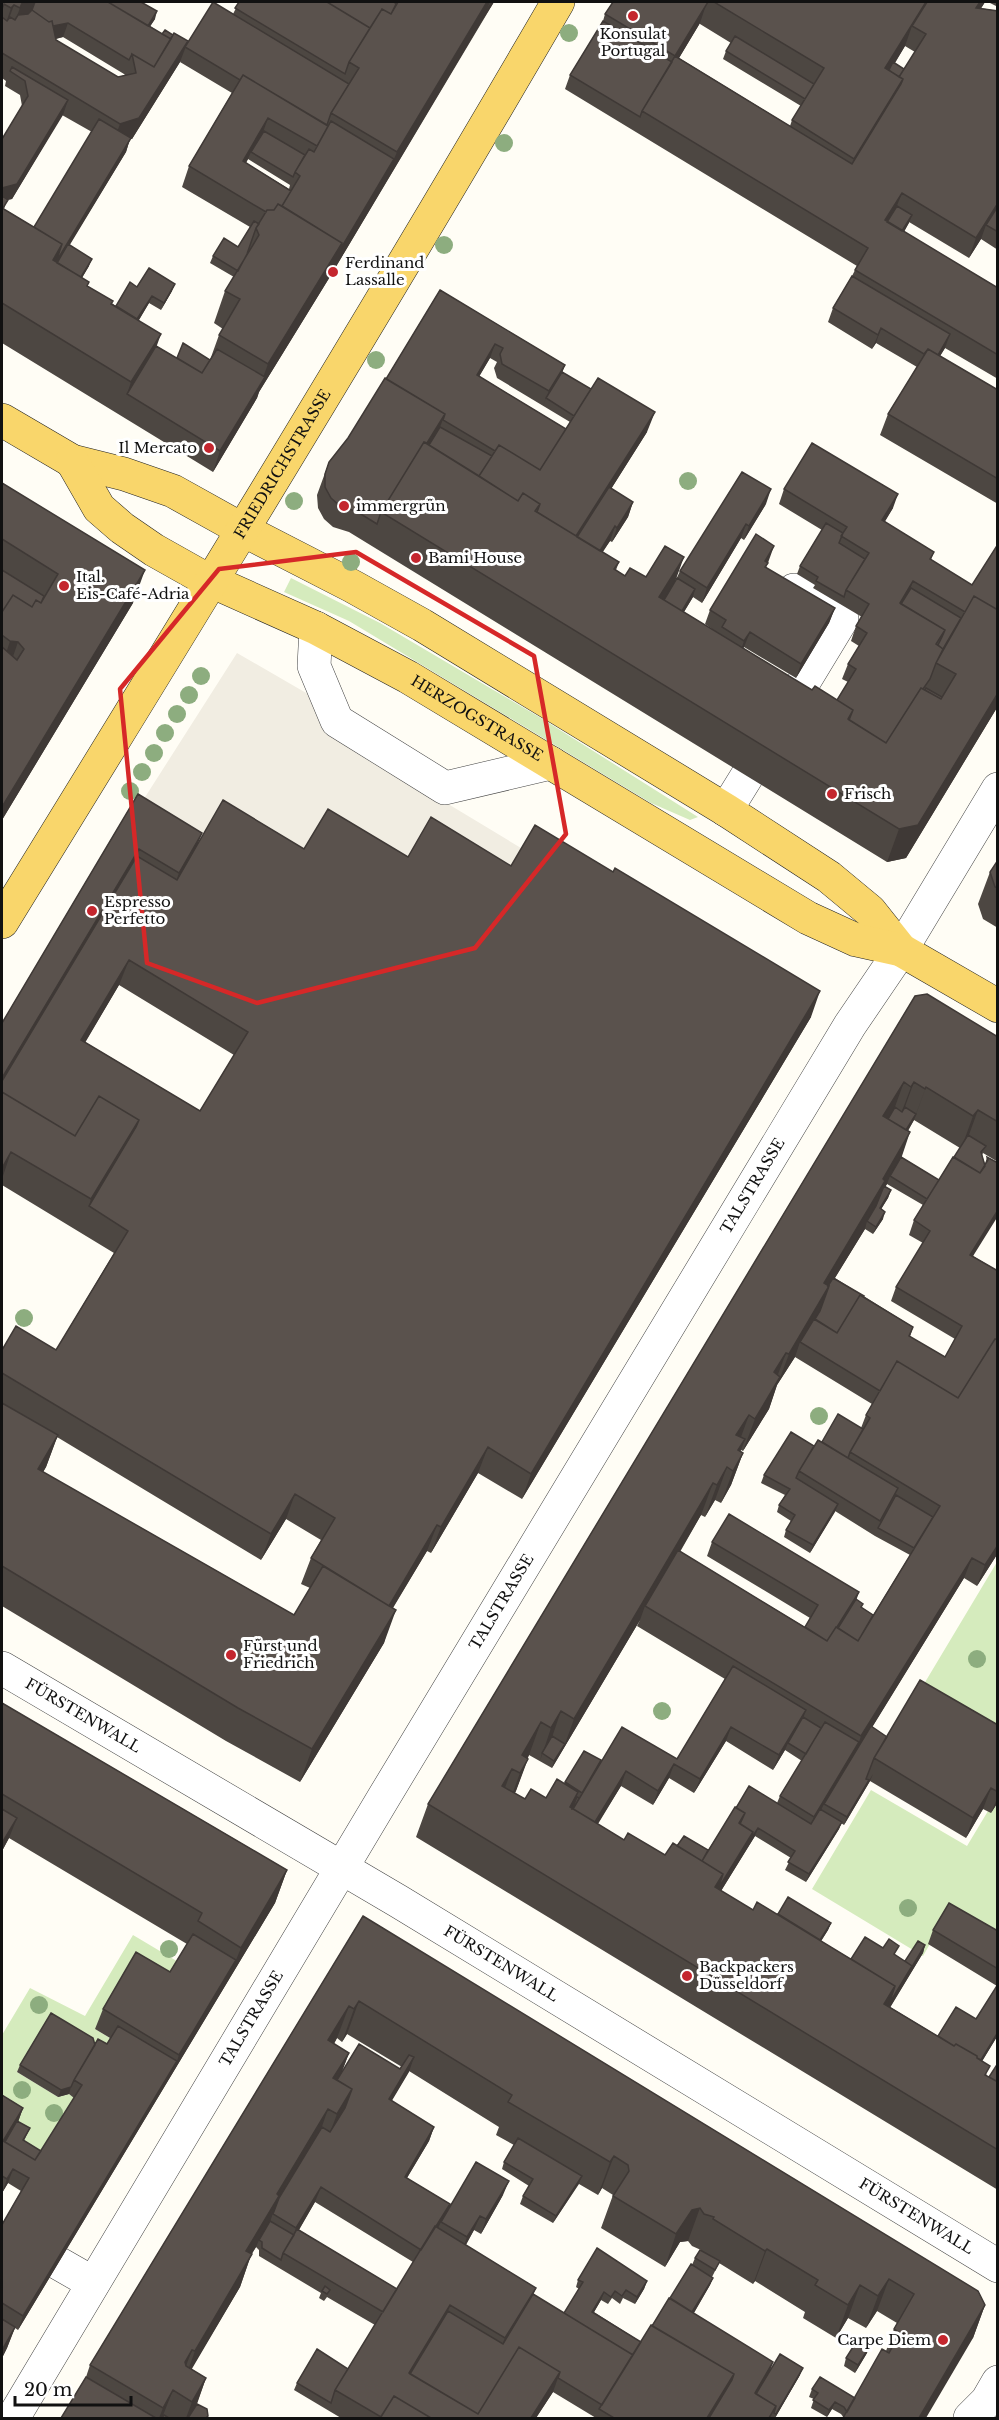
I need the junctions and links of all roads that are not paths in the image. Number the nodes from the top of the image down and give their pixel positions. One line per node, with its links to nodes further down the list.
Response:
1 (558, 2): 4 (main road, FRIEDRICHSTRASSE)
2 (2, 420): 3 (main road, HERZOGSTRASSE)
3 (72, 461): 4 (main road, HERZOGSTRASSE); 6 (main road, HERZOGSTRASSE)
4 (243, 530): 6 (main road, FRIEDRICHSTRASSE); 12 (main road, HERZOGSTRASSE)
5 (778, 581): 8 (street)
6 (212, 582): 7 (main road, HERZOGSTRASSE); 13 (main road, FRIEDRICHSTRASSE)
7 (316, 628): 9 (main road, HERZOGSTRASSE); 9 (street)
8 (785, 713)
9 (551, 763): 14 (main road, HERZOGSTRASSE)
10 (747, 776): 12 (street)
11 (998, 789): 14 (street, TALSTRASSE)
12 (726, 810): 14 (main road, HERZOGSTRASSE)
13 (2, 922)
14 (901, 950): 15 (main road, HERZOGSTRASSE); 17 (street, TALSTRASSE)
15 (998, 1006)
16 (2, 1668): 17 (street, FÜRSTENWALL)
17 (341, 1868): 19 (street, FÜRSTENWALL); 20 (street, TALSTRASSE)
18 (58, 2263): 20 (street)
19 (998, 2266)
20 (93, 2283): 22 (street, TALSTRASSE)
21 (998, 2382): 23 (street)
22 (13, 2418)
23 (970, 2418)

